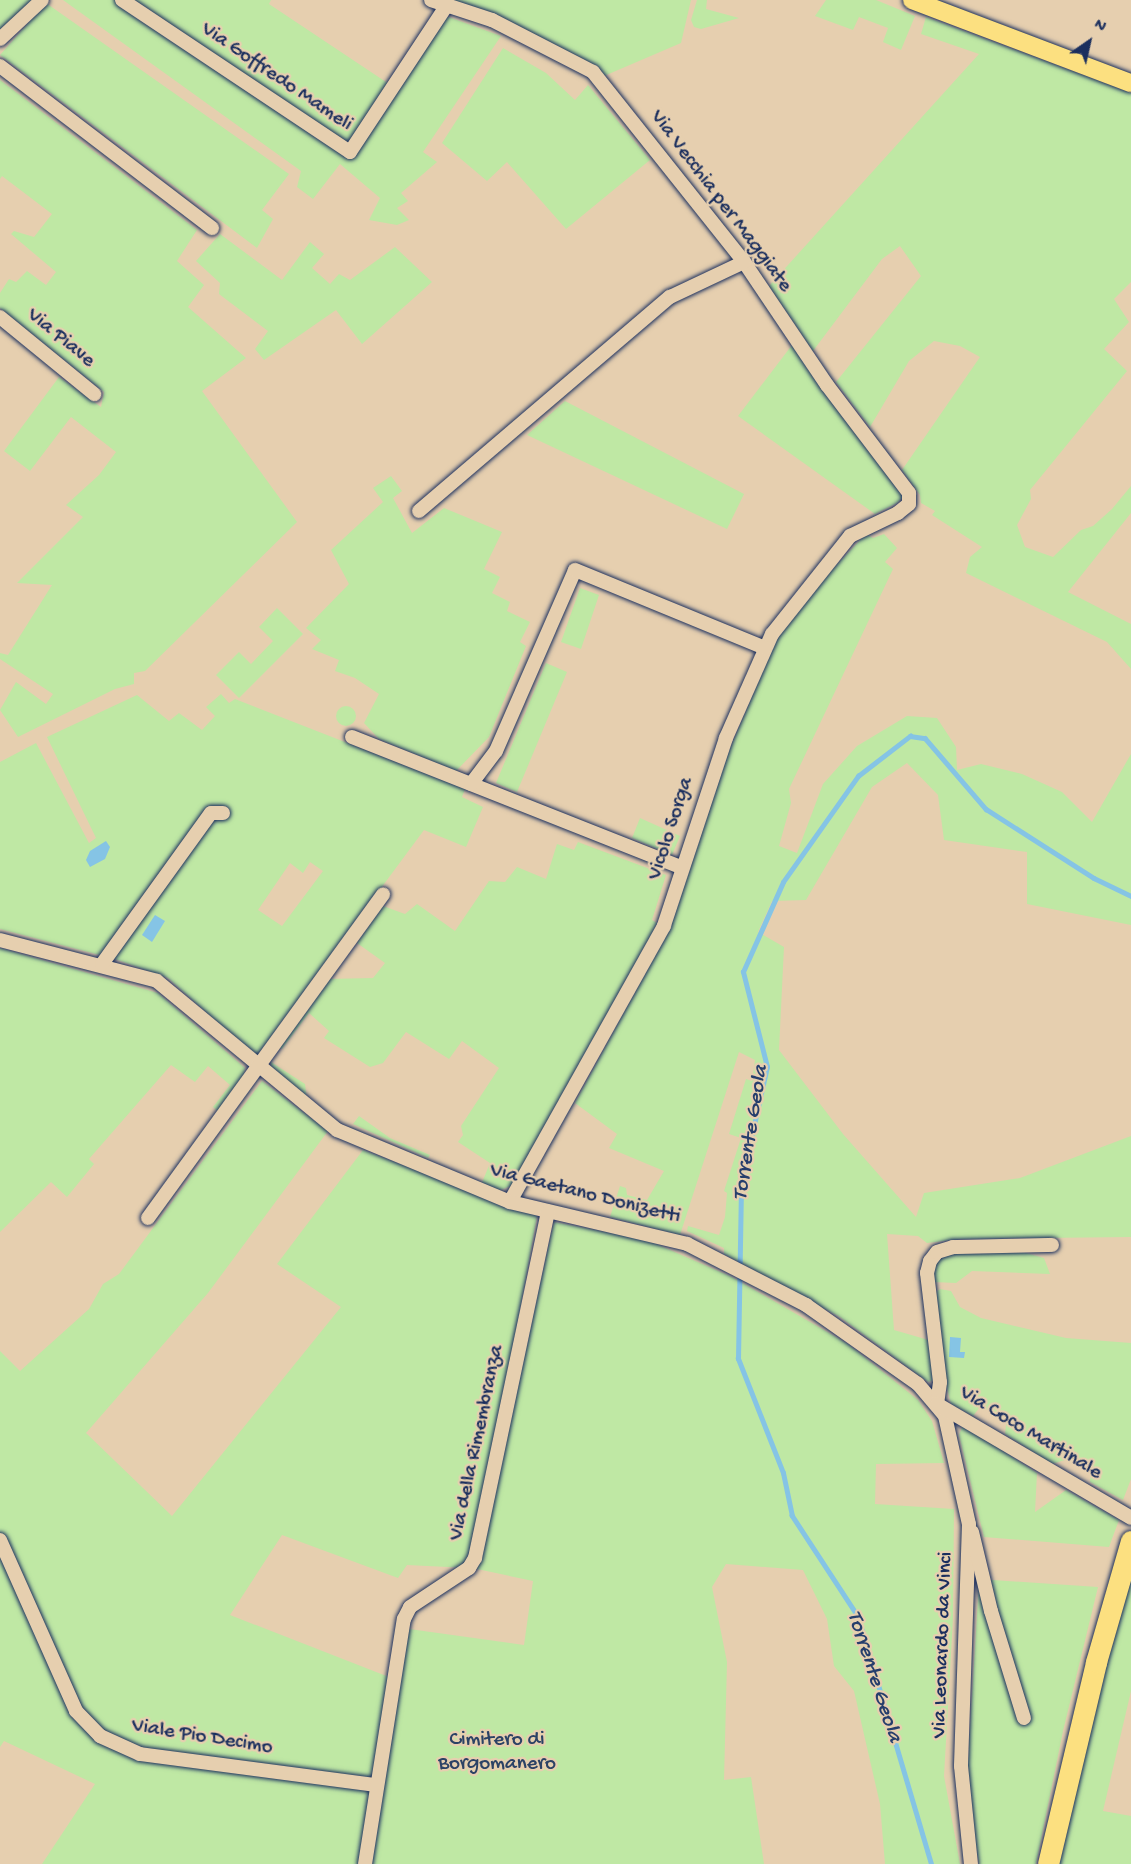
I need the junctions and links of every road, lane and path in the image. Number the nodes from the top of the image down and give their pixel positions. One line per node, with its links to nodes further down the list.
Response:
1 (42, 0): 6 (street)
2 (122, 0): 5 (street, Via Goffredo Mameli)
3 (432, 0): 5 (street, Via Vecchia per Maggiate)
4 (912, 0): 8 (main road)
5 (447, 5): 10 (street, Via Vecchia per Maggiate)
6 (0, 39)
7 (0, 66): 9 (street)
8 (1131, 83)
9 (212, 228)
10 (744, 262): 13 (street, Via Vecchia per Maggiate); 14 (street)
11 (0, 317): 12 (street, Via Piave)
12 (94, 394)
13 (909, 504): 15 (street, Vicolo Sorga)
14 (419, 511)
15 (765, 648): 17 (street); 19 (street, Vicolo Sorga)
16 (352, 737): 17 (street)
17 (471, 784): 19 (street)
18 (223, 813): 22 (street)
19 (681, 867): 24 (street, Vicolo Sorga)
20 (382, 894): 23 (street)
21 (0, 940): 22 (street, Via Gaetano Donizetti)
22 (102, 964): 23 (street, Via Gaetano Donizetti)
23 (258, 1068): 24 (street, Via Gaetano Donizetti); 26 (street)
24 (510, 1202): 25 (street, Via Gaetano Donizetti)
25 (548, 1212): 28 (street, Via Gaetano Donizetti); 35 (street, Via della Rimembranza)
26 (148, 1218)
27 (1052, 1245): 28 (street)
28 (937, 1404): 29 (street, Via Gaetano Donizetti); 30 (street, Via Coco Martinale)
29 (949, 1429): 31 (street, Via Leonardo da Vinci)
30 (1131, 1518)
31 (969, 1524): 34 (street); 37 (street, Via Leonardo da Vinci)
32 (0, 1540): 35 (street, Viale Pio Decimo)
33 (1131, 1541): 38 (highway)
34 (1024, 1718)
35 (377, 1785): 36 (street, Via della Rimembranza)
36 (366, 1864)
37 (971, 1864)
38 (1048, 1864)

